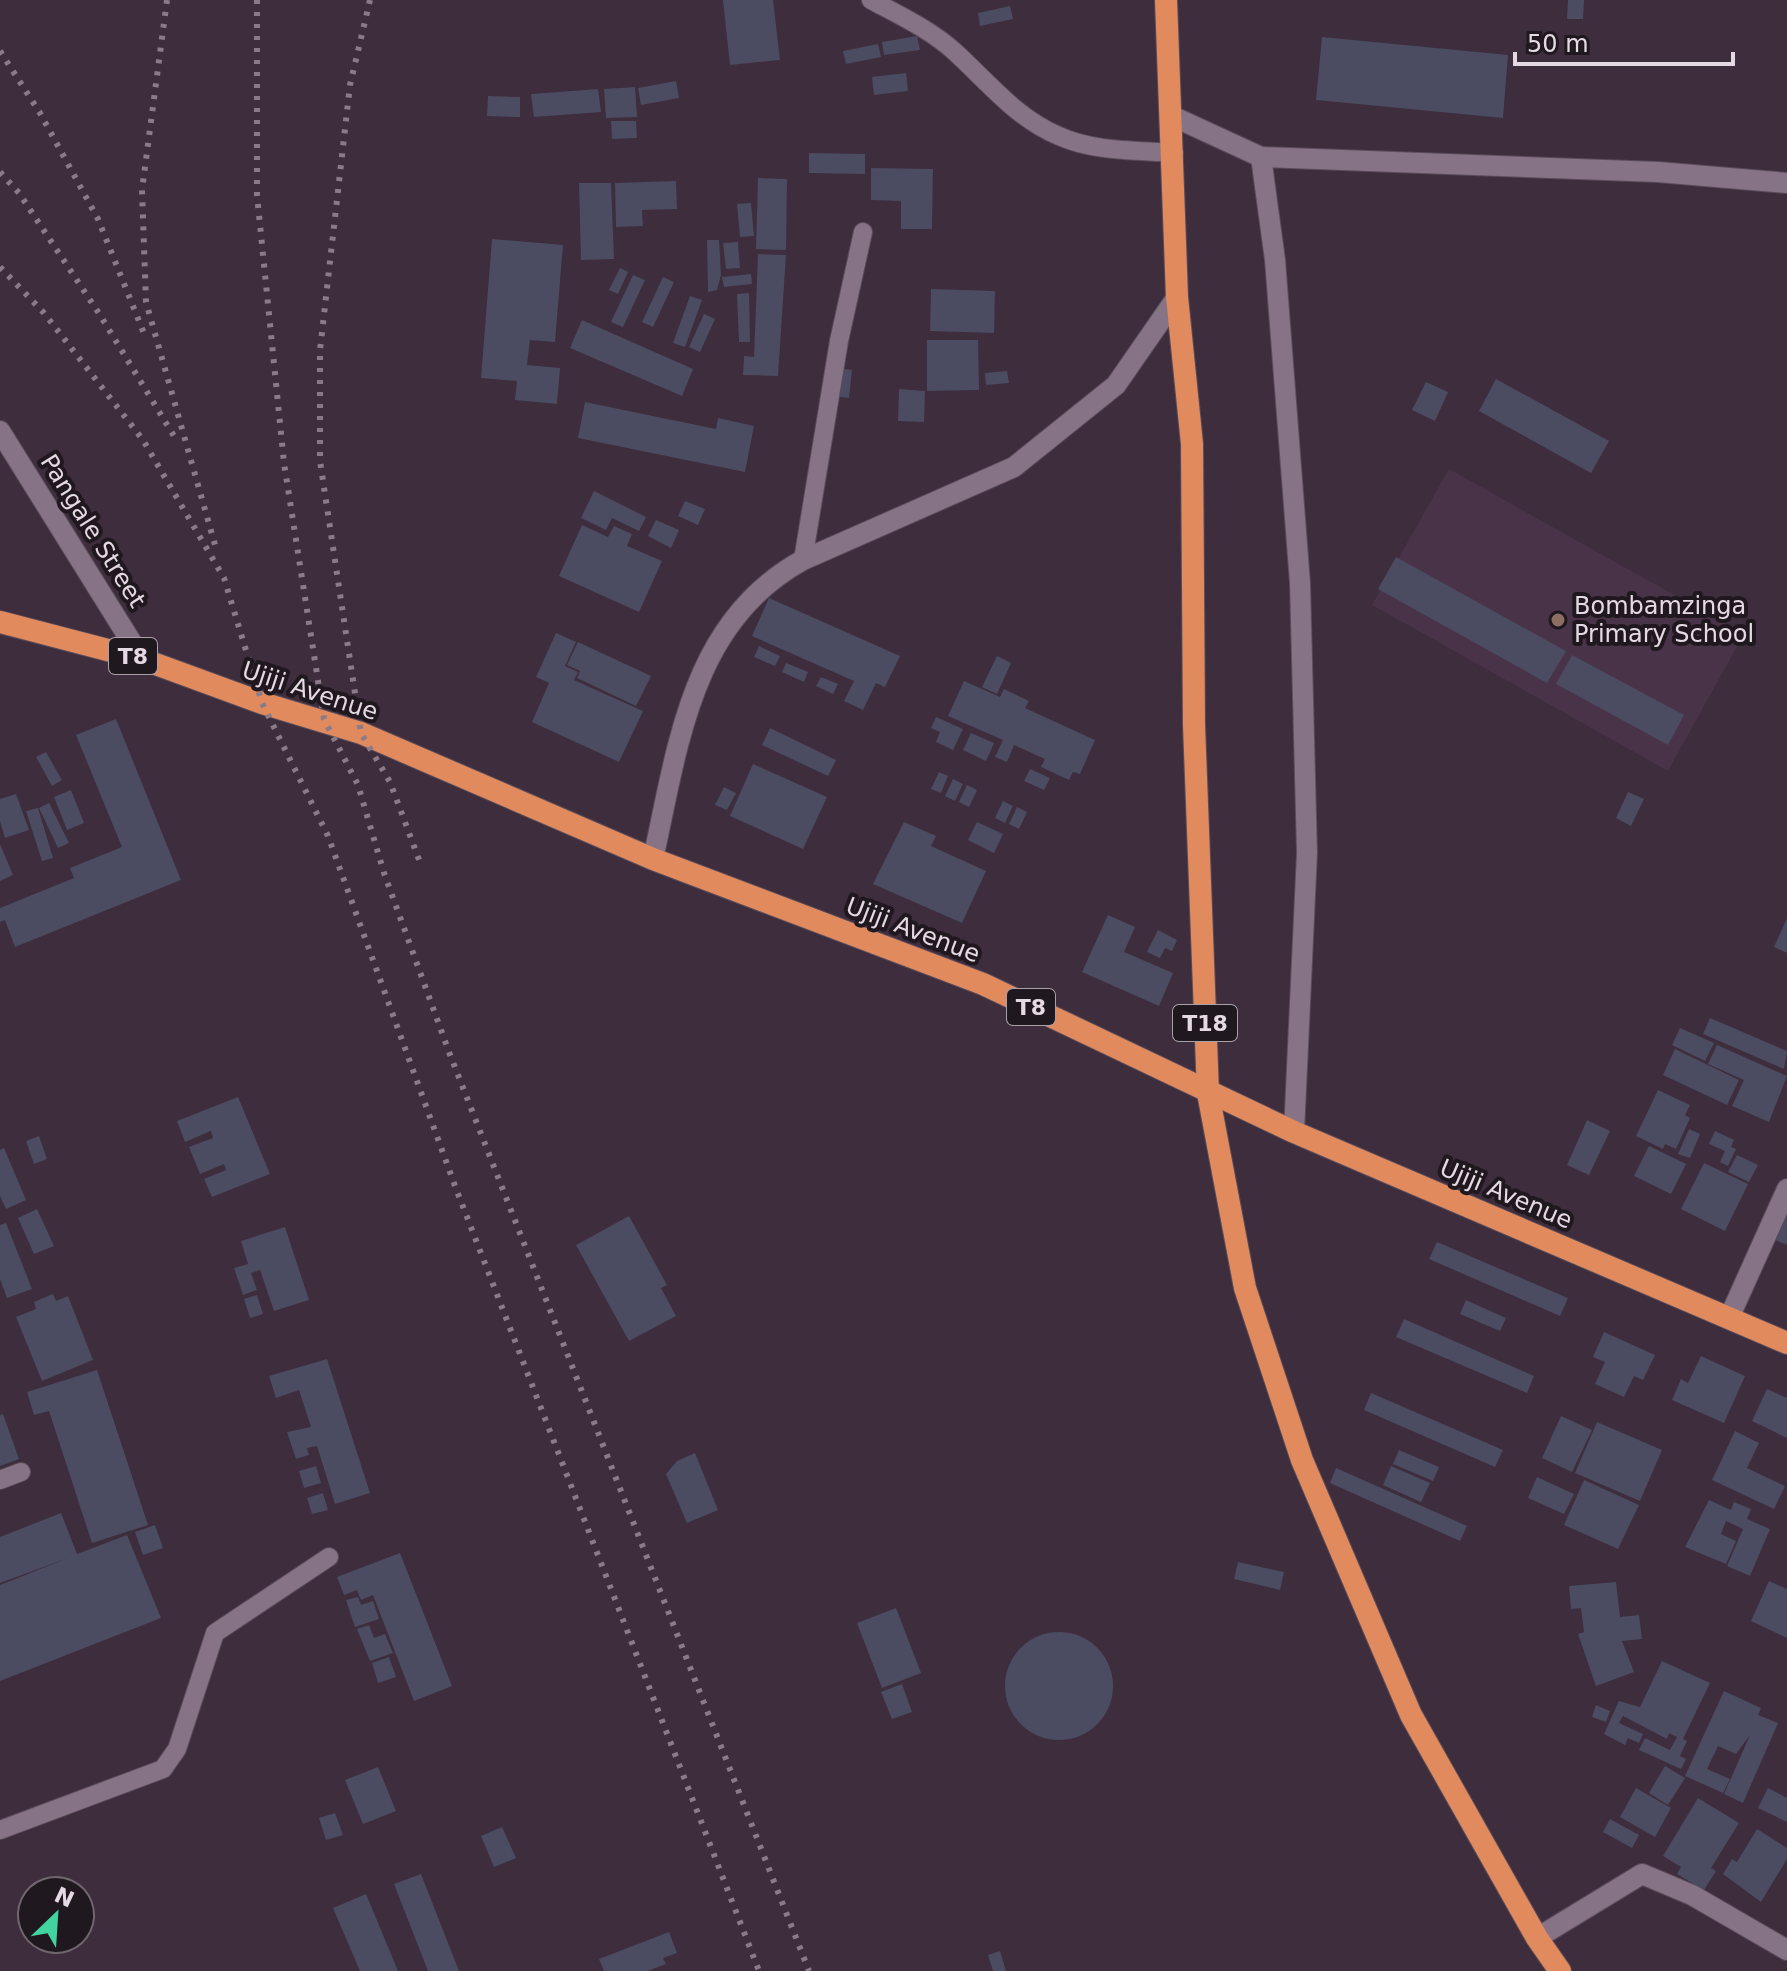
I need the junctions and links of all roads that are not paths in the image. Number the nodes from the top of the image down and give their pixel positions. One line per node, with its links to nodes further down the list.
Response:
1 (871, 0): 4 (lane)
2 (1166, 0): 3 (highway, T18)
3 (1172, 116): 4 (highway, T18); 5 (street)
4 (1174, 153): 8 (highway, T18)
5 (1261, 157): 6 (street); 15 (street)
6 (1787, 183)
7 (863, 232): 10 (lane)
8 (1177, 297): 10 (street); 14 (highway, T18)
9 (0, 431): 12 (street, Pangale Street)
10 (803, 560): 13 (street)
11 (0, 622): 12 (highway, Ujiji Avenue / T8)
12 (142, 659): 13 (highway, Ujiji Avenue / T8)
13 (653, 859): 14 (highway, Ujiji Avenue / T8)
14 (1208, 1093): 15 (highway, Ujiji Avenue / T8); 23 (highway, T18)
15 (1294, 1132): 17 (highway, Ujiji Avenue / T8)
16 (1787, 1189): 17 (street)
17 (1729, 1318): 18 (highway, Ujiji Avenue / T8)
18 (1787, 1343)
19 (21, 1472): 20 (lane)
20 (0, 1480)
21 (329, 1557): 22 (lane)
22 (0, 1830)
23 (1537, 1938): 24 (street); 25 (highway, T18)
24 (1787, 1950)
25 (1560, 1971)

